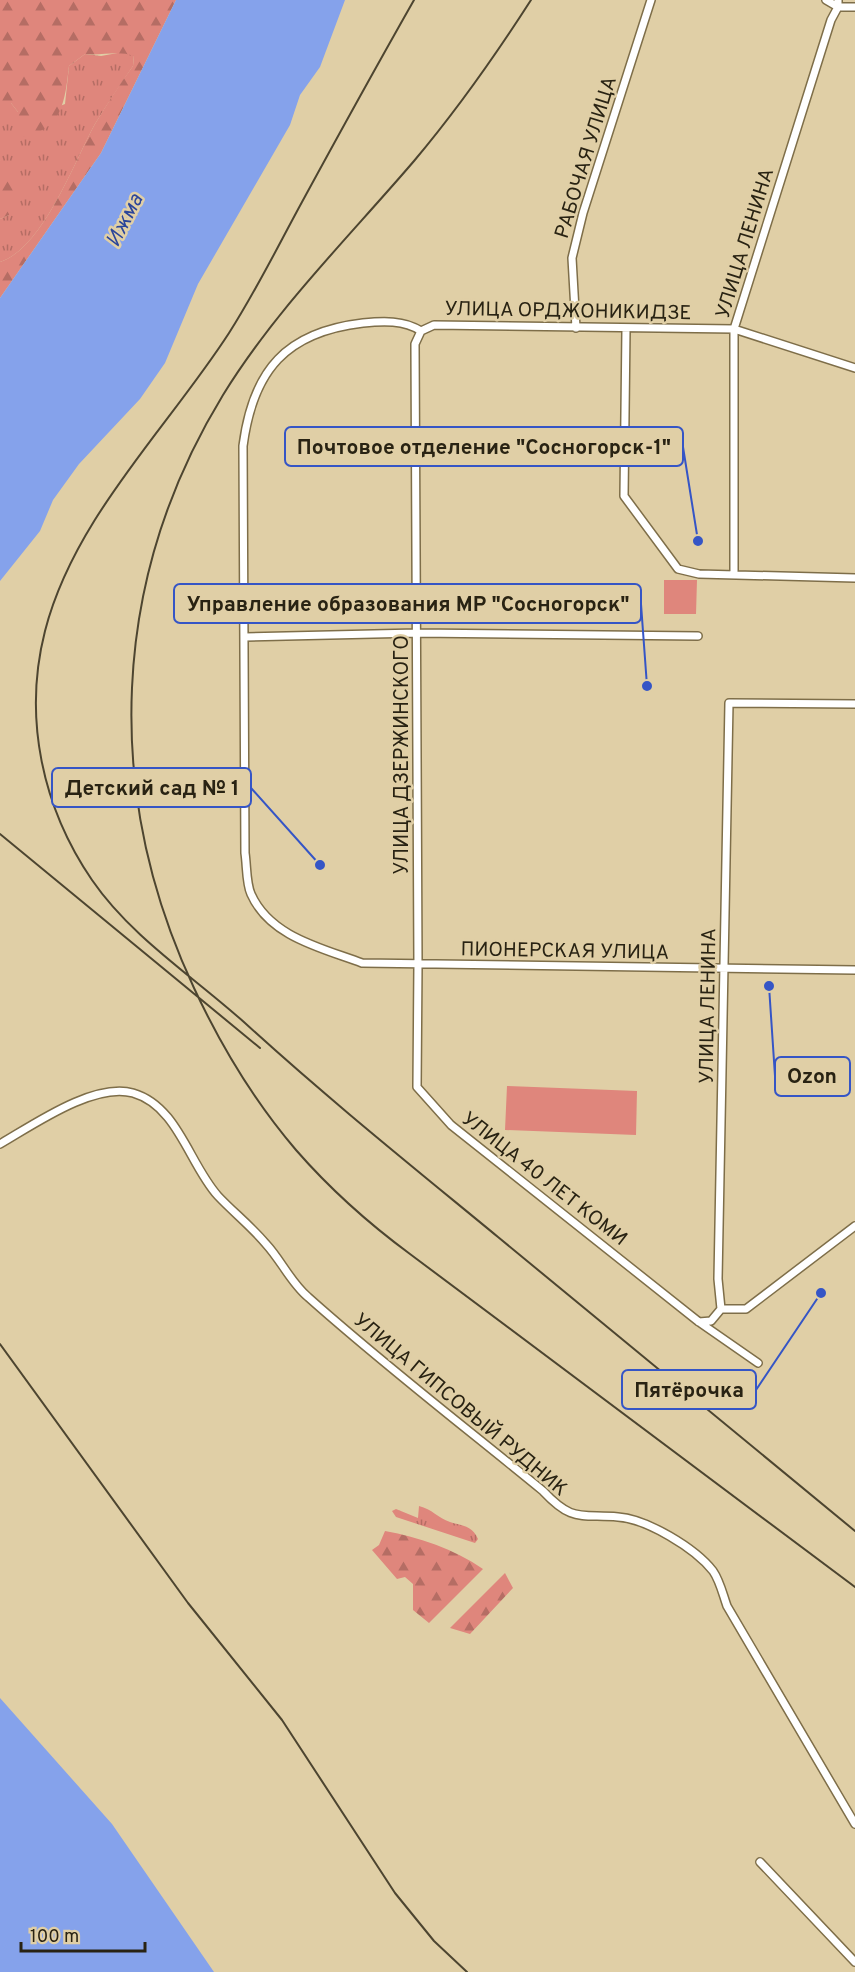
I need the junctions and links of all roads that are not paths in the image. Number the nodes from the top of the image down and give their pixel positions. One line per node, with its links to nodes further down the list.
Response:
1 (651, 0): 5 (street, РАБОЧАЯ УЛИЦА)
2 (826, 0): 3 (street)
3 (838, 3): 4 (street); 7 (street, УЛИЦА ЛЕНИНА)
4 (855, 7)
5 (576, 328): 6 (street, УЛИЦА ОРДЖОНИКИДЗЕ); 8 (street, УЛИЦА ОРДЖОНИКИДЗЕ)
6 (626, 329): 7 (street, УЛИЦА ОРДЖОНИКИДЗЕ); 10 (street)
7 (734, 329): 9 (street, УЛИЦА ОРДЖОНИКИДЗЕ); 10 (street, УЛИЦА ЛЕНИНА)
8 (421, 331): 12 (street, УЛИЦА ДЗЕРЖИНСКОГО); 14 (street, ПИОНЕРСКАЯ УЛИЦА)
9 (855, 368)
10 (734, 576): 11 (street)
11 (855, 578)
12 (417, 633): 13 (street); 14 (street); 16 (street, УЛИЦА ДЗЕРЖИНСКОГО)
13 (698, 636)
14 (246, 637): 16 (street, ПИОНЕРСКАЯ УЛИЦА)
15 (855, 704): 17 (street, УЛИЦА ЛЕНИНА)
16 (418, 964): 17 (street, ПИОНЕРСКАЯ УЛИЦА); 22 (street, УЛИЦА 40 ЛЕТ КОМИ)
17 (725, 968): 18 (street, ПИОНЕРСКАЯ УЛИЦА); 21 (street, УЛИЦА ЛЕНИНА)
18 (855, 970)
19 (0, 1144): 24 (street, УЛИЦА ГИПСОВЫЙ РУДНИК)
20 (855, 1226): 21 (street)
21 (720, 1309): 22 (street)
22 (699, 1322): 23 (street, УЛИЦА 40 ЛЕТ КОМИ)
23 (758, 1363)
24 (855, 1824)
25 (760, 1862): 26 (street)
26 (855, 1962)

